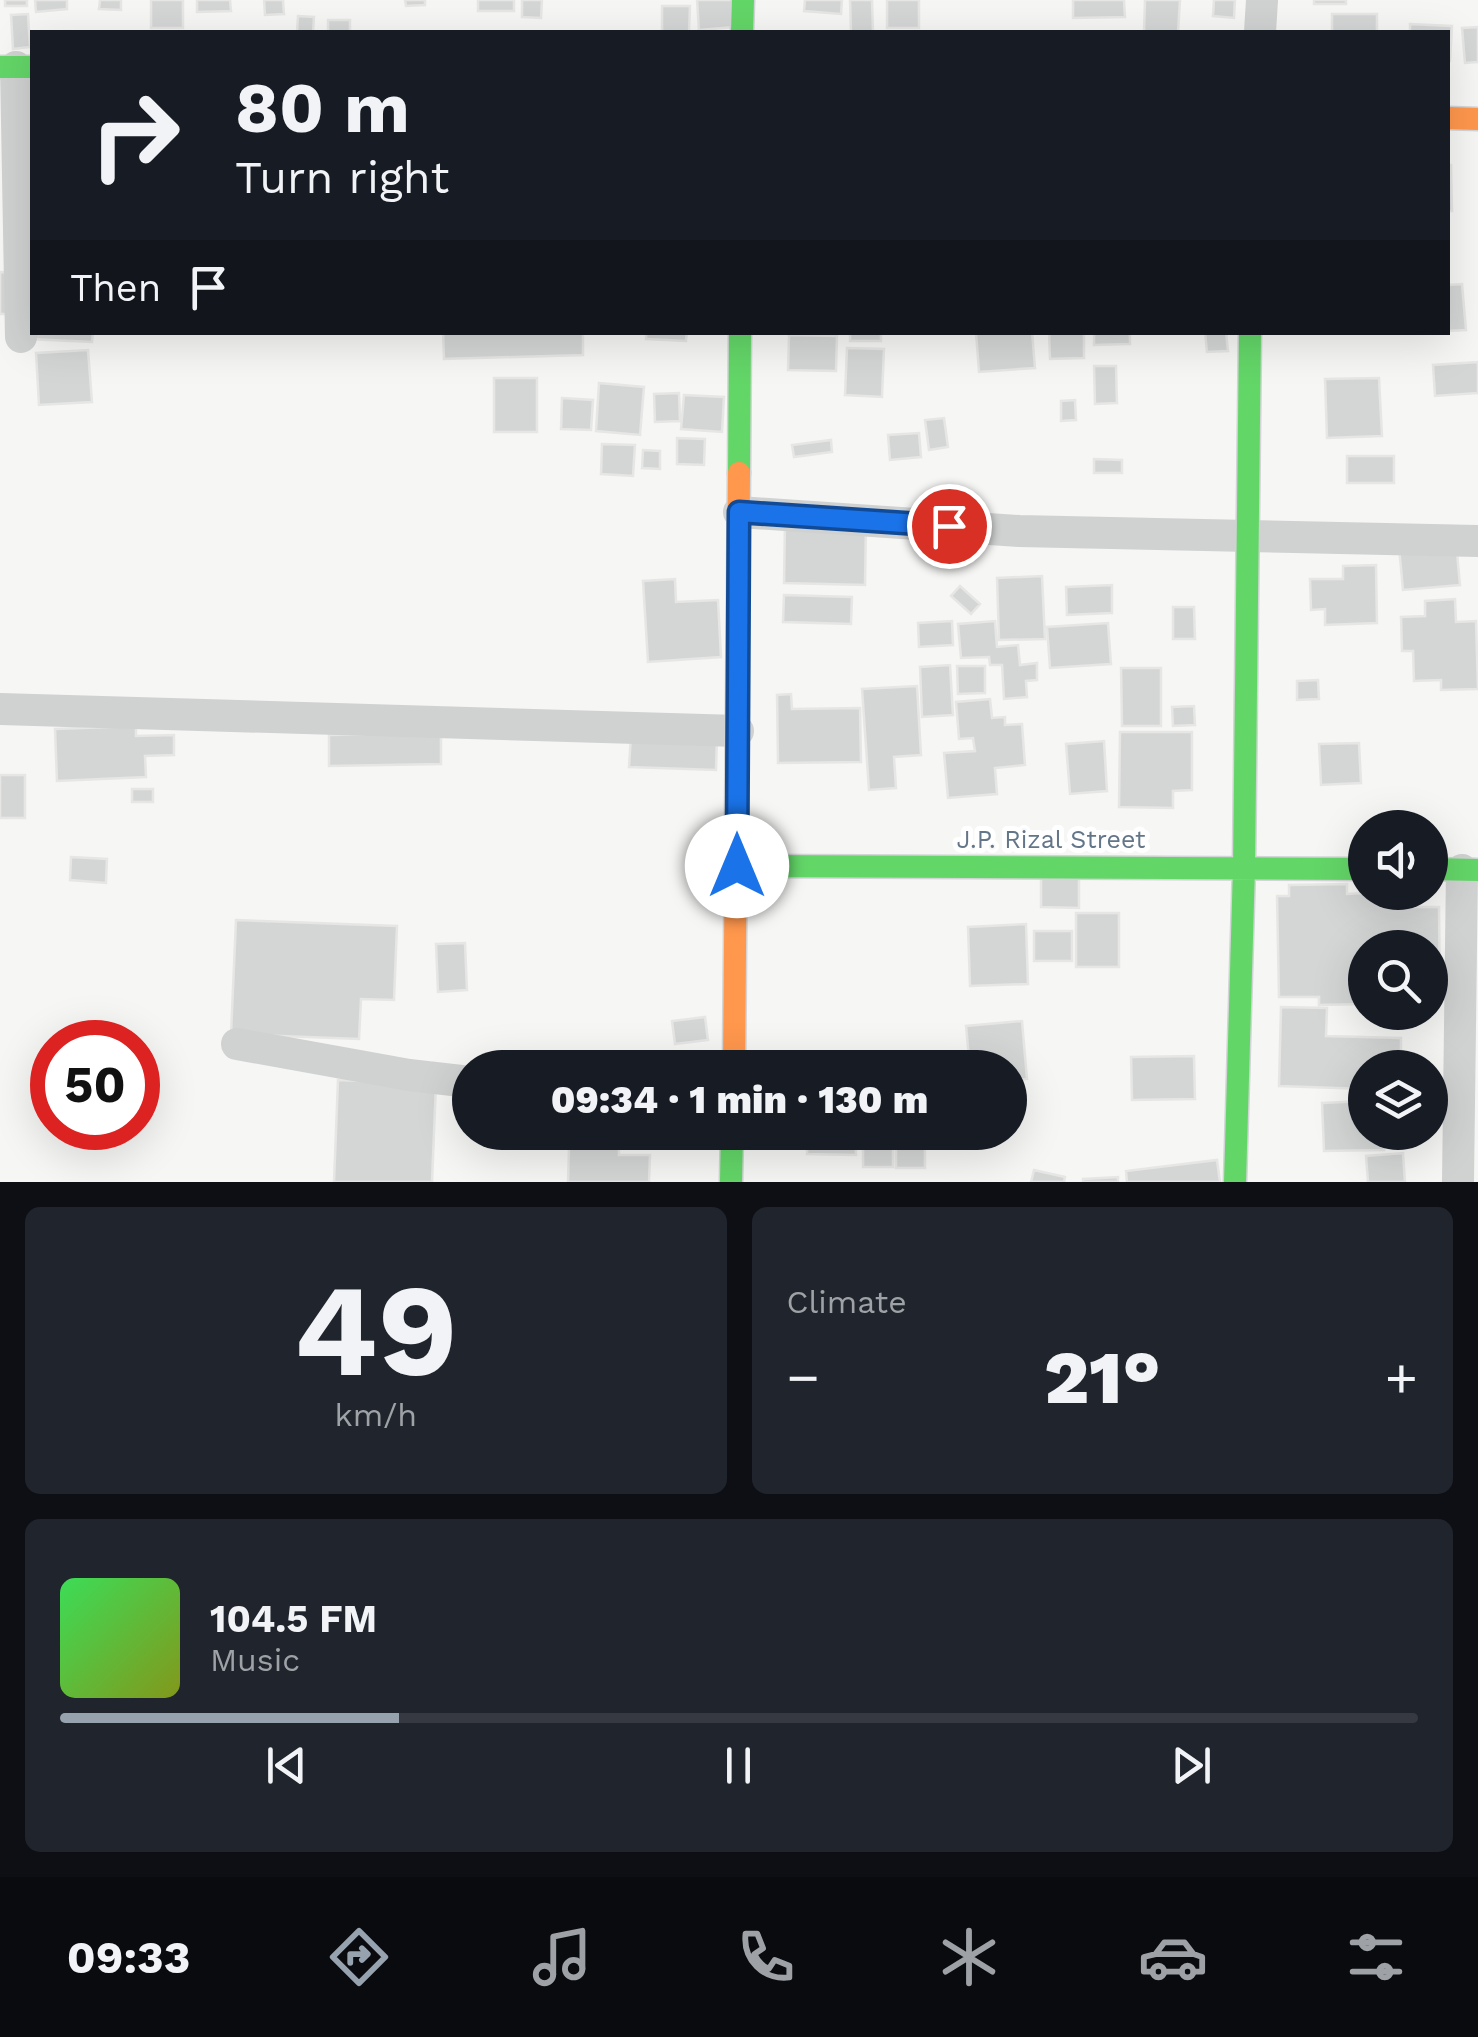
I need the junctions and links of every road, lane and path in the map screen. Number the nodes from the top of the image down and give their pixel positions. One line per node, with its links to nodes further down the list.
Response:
1 (743, 0): 3 (street)
2 (1262, 0): 4 (street)
3 (742, 30)
4 (1260, 30)
5 (16, 67): 10 (street)
6 (1450, 118): 7 (street)
7 (1478, 119)
8 (740, 335): 11 (street)
9 (1250, 335): 12 (street)
10 (21, 337)
11 (739, 512): 12 (street); 15 (street)
12 (1246, 538): 13 (street); 17 (street)
13 (1478, 541)
14 (0, 708): 15 (street)
15 (738, 731): 16 (street)
16 (737, 866): 17 (street, J.P. Rizal Street); 21 (street)
17 (1244, 867): 18 (street, J.P. Rizal Street); 25 (street)
18 (1348, 868)
19 (1457, 870): 26 (street)
20 (237, 1044): 22 (street)
21 (734, 1050)
22 (452, 1080)
23 (732, 1150): 24 (street)
24 (732, 1182)
25 (1235, 1182)
26 (1458, 1182)

